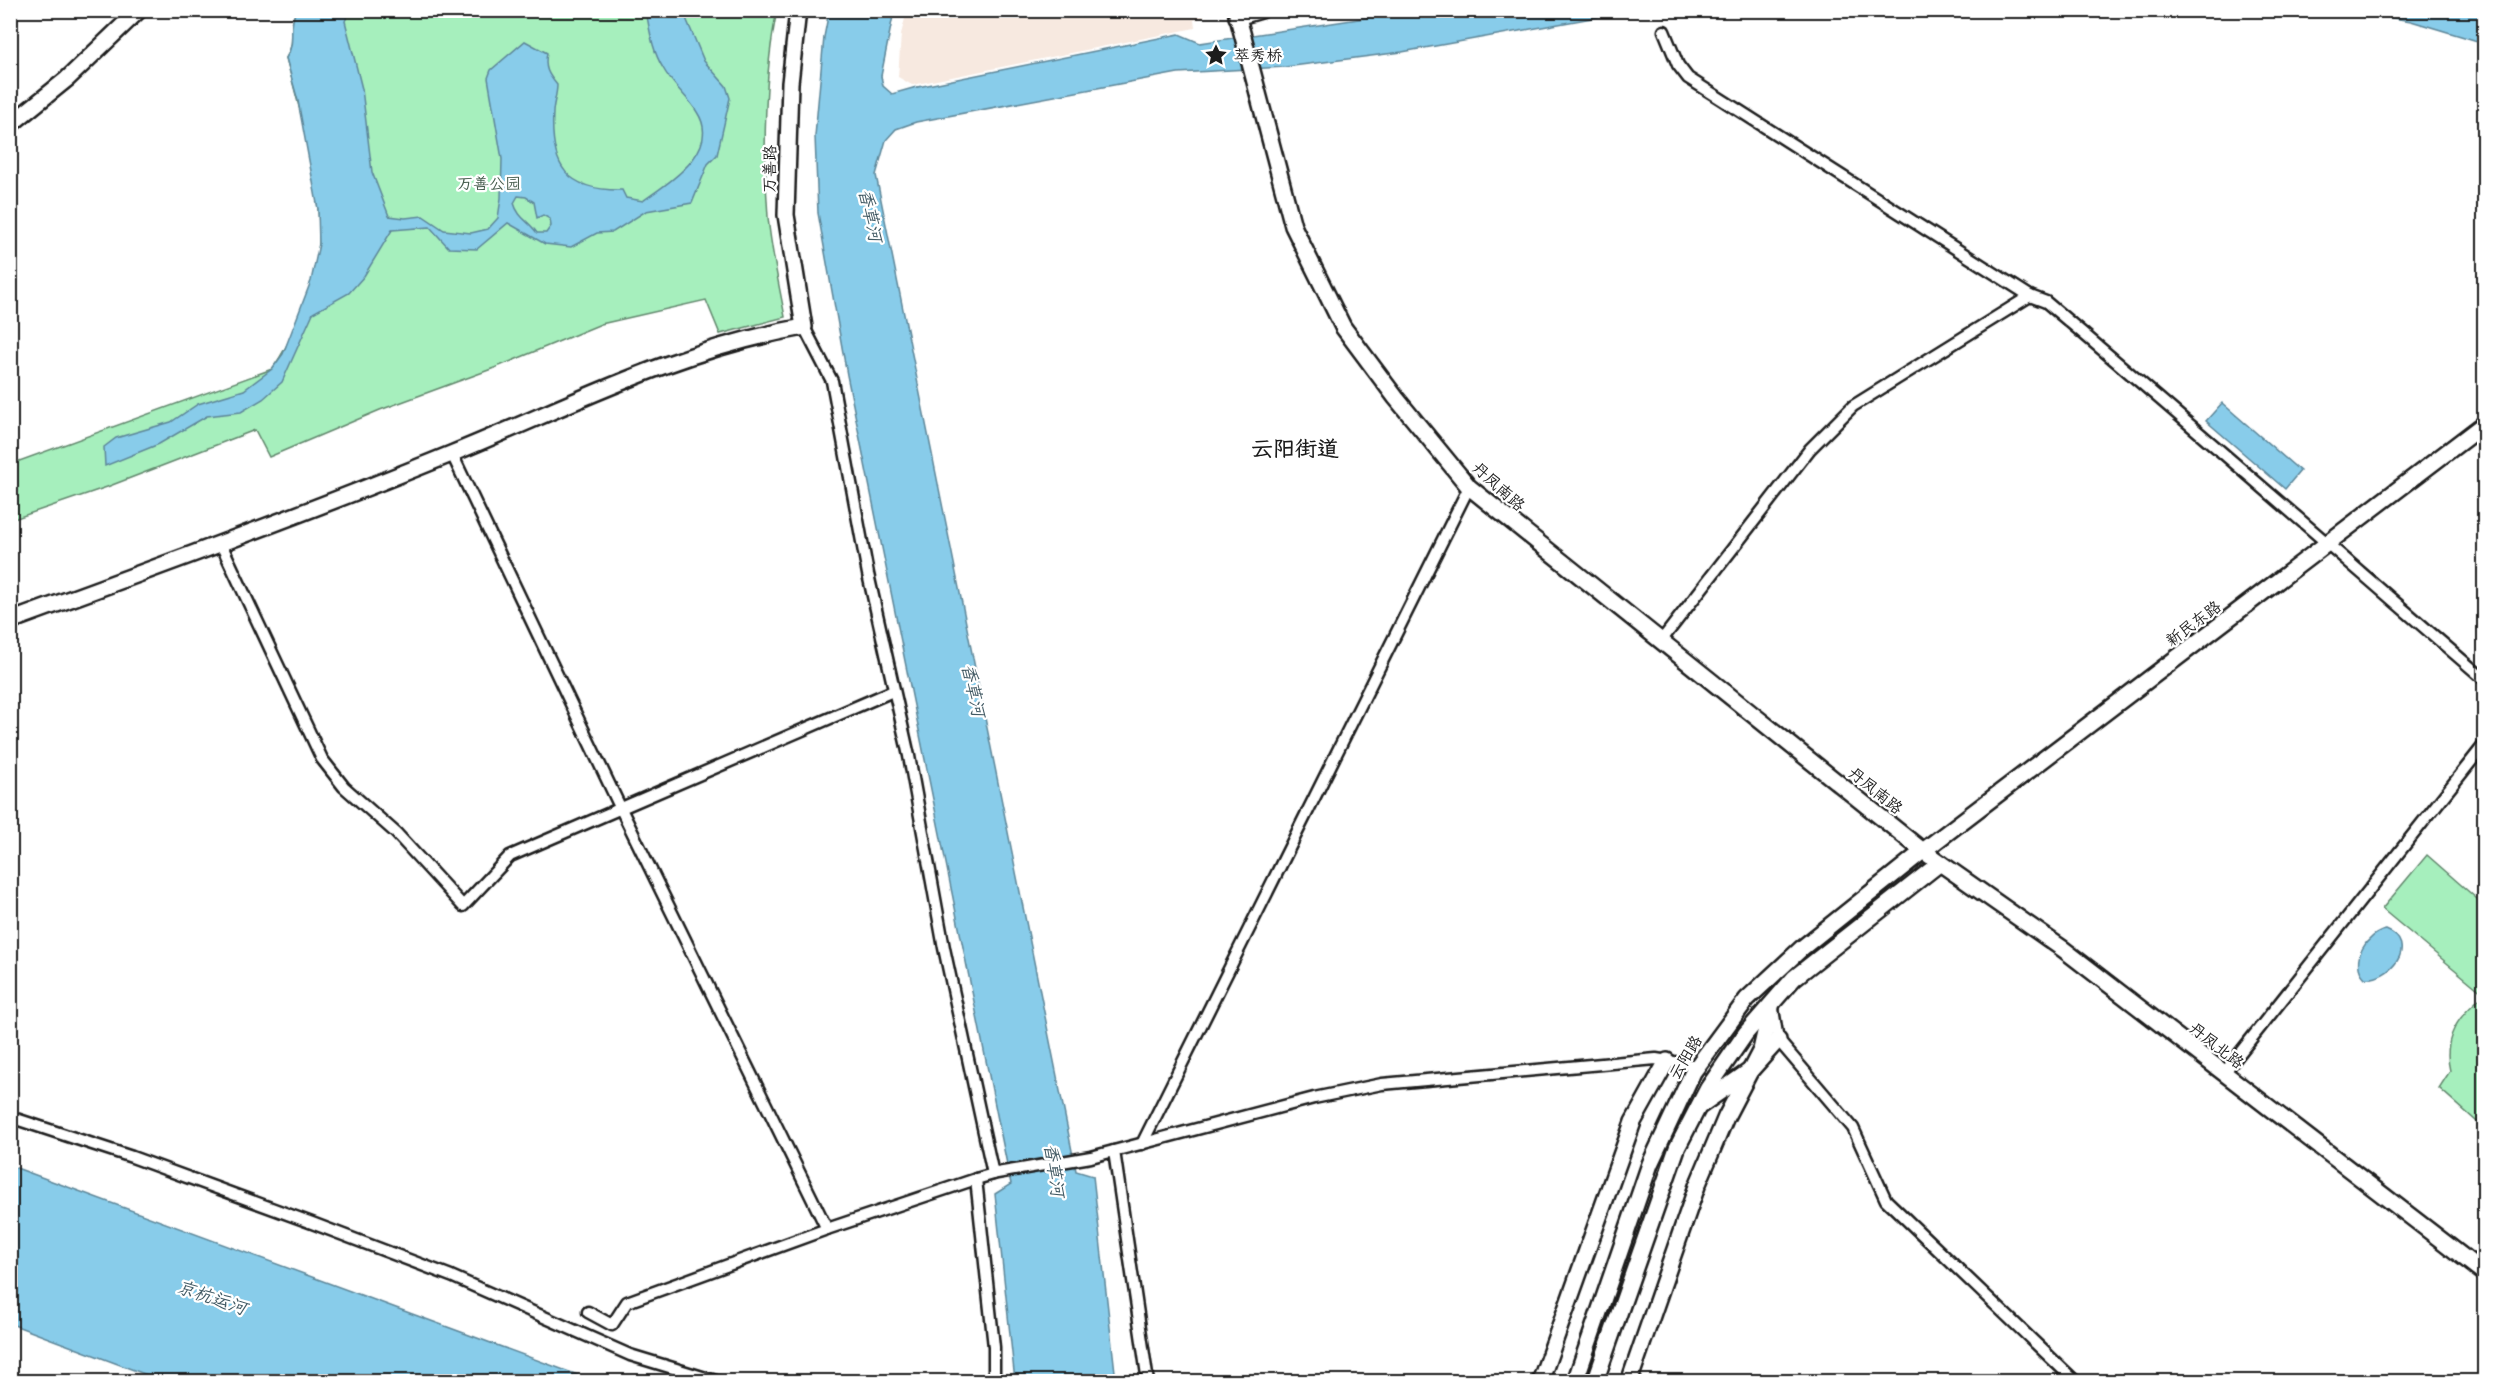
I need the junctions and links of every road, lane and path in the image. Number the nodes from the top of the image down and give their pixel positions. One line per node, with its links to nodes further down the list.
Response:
1 (798, 10): 8 (street, 万善路)
2 (1261, 10): 4 (street)
3 (133, 12): 6 (street)
4 (1236, 14): 11 (street, 丹凤南路)
5 (1664, 31): 7 (street)
6 (10, 125)
7 (2030, 296): 13 (street); 15 (street)
8 (804, 327): 10 (street); 17 (street)
9 (2484, 424): 13 (street, 新民东路)
10 (452, 454): 12 (street); 19 (street)
11 (1469, 487): 15 (street, 丹凤南路); 30 (street)
12 (221, 544): 14 (street); 19 (street)
13 (2327, 544): 16 (street); 20 (street, 新民东路)
14 (10, 621)
15 (1661, 641): 20 (street, 丹凤南路)
16 (2484, 679)
17 (893, 691): 19 (street); 32 (street)
18 (2484, 746): 27 (street)
19 (621, 808): 34 (street)
20 (1923, 851): 21 (street, 丹凤北路); 25 (street, 云阳路)
21 (1940, 863): 22 (street); 27 (street, 丹凤北路)
22 (1772, 1003): 23 (street); 26 (street); 28 (street)
23 (1778, 1040): 26 (street); 44 (street)
24 (1667, 1061): 25 (street); 30 (street); 40 (street)
25 (1697, 1066): 41 (street, 云阳路)
26 (1750, 1070): 28 (street); 43 (street)
27 (2224, 1073): 35 (street, 丹凤北路)
28 (1698, 1107): 42 (street)
29 (10, 1117): 37 (street)
30 (1142, 1144): 31 (street)
31 (1114, 1151): 32 (street); 39 (street)
32 (995, 1173): 33 (street)
33 (976, 1179): 34 (street); 38 (street)
34 (827, 1229): 36 (street)
35 (2484, 1273)
36 (588, 1312)
37 (719, 1382)
38 (994, 1382)
39 (1148, 1382)
40 (1540, 1382)
41 (1575, 1382)
42 (1595, 1382)
43 (1629, 1382)
44 (2076, 1382)

